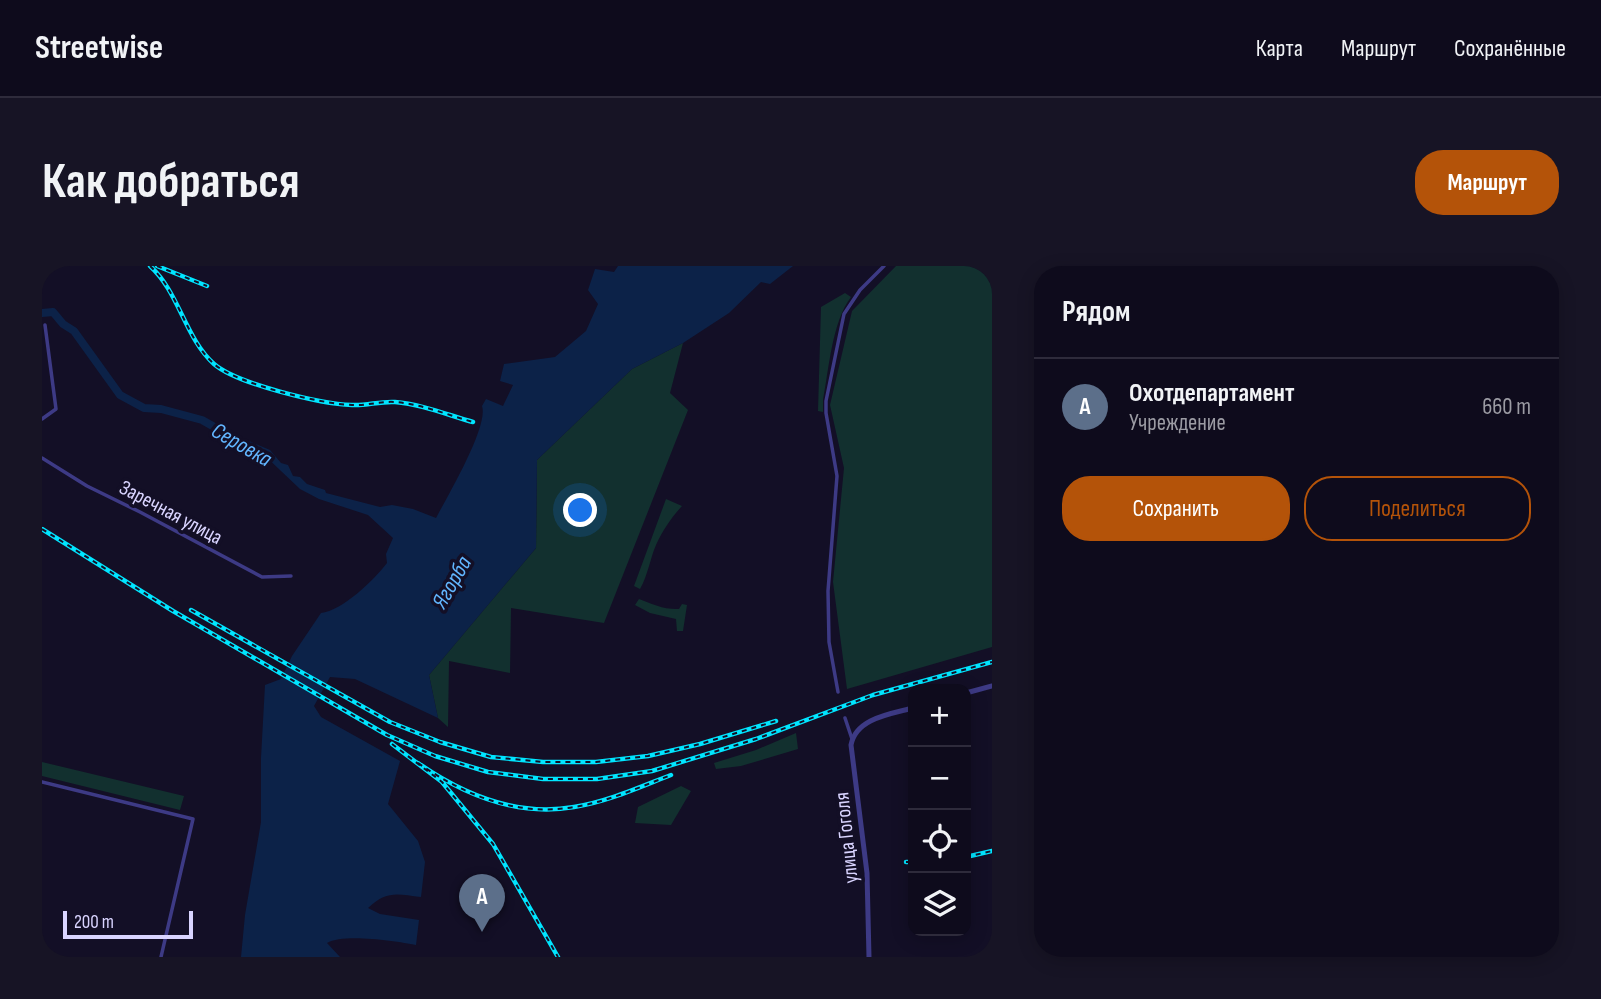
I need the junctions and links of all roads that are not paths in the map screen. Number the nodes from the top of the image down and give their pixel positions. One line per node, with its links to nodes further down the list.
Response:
1 (884, 266): 7 (street)
2 (45, 325): 3 (street)
3 (42, 419)
4 (42, 458): 5 (street, Заречная улица)
5 (291, 576)
6 (992, 686): 8 (street)
7 (838, 692)
8 (971, 692)
9 (908, 710): 11 (street)
10 (845, 718): 11 (street, улица Гоголя)
11 (852, 739): 14 (street, улица Гоголя)
12 (42, 782): 13 (street)
13 (161, 957)
14 (869, 957)

